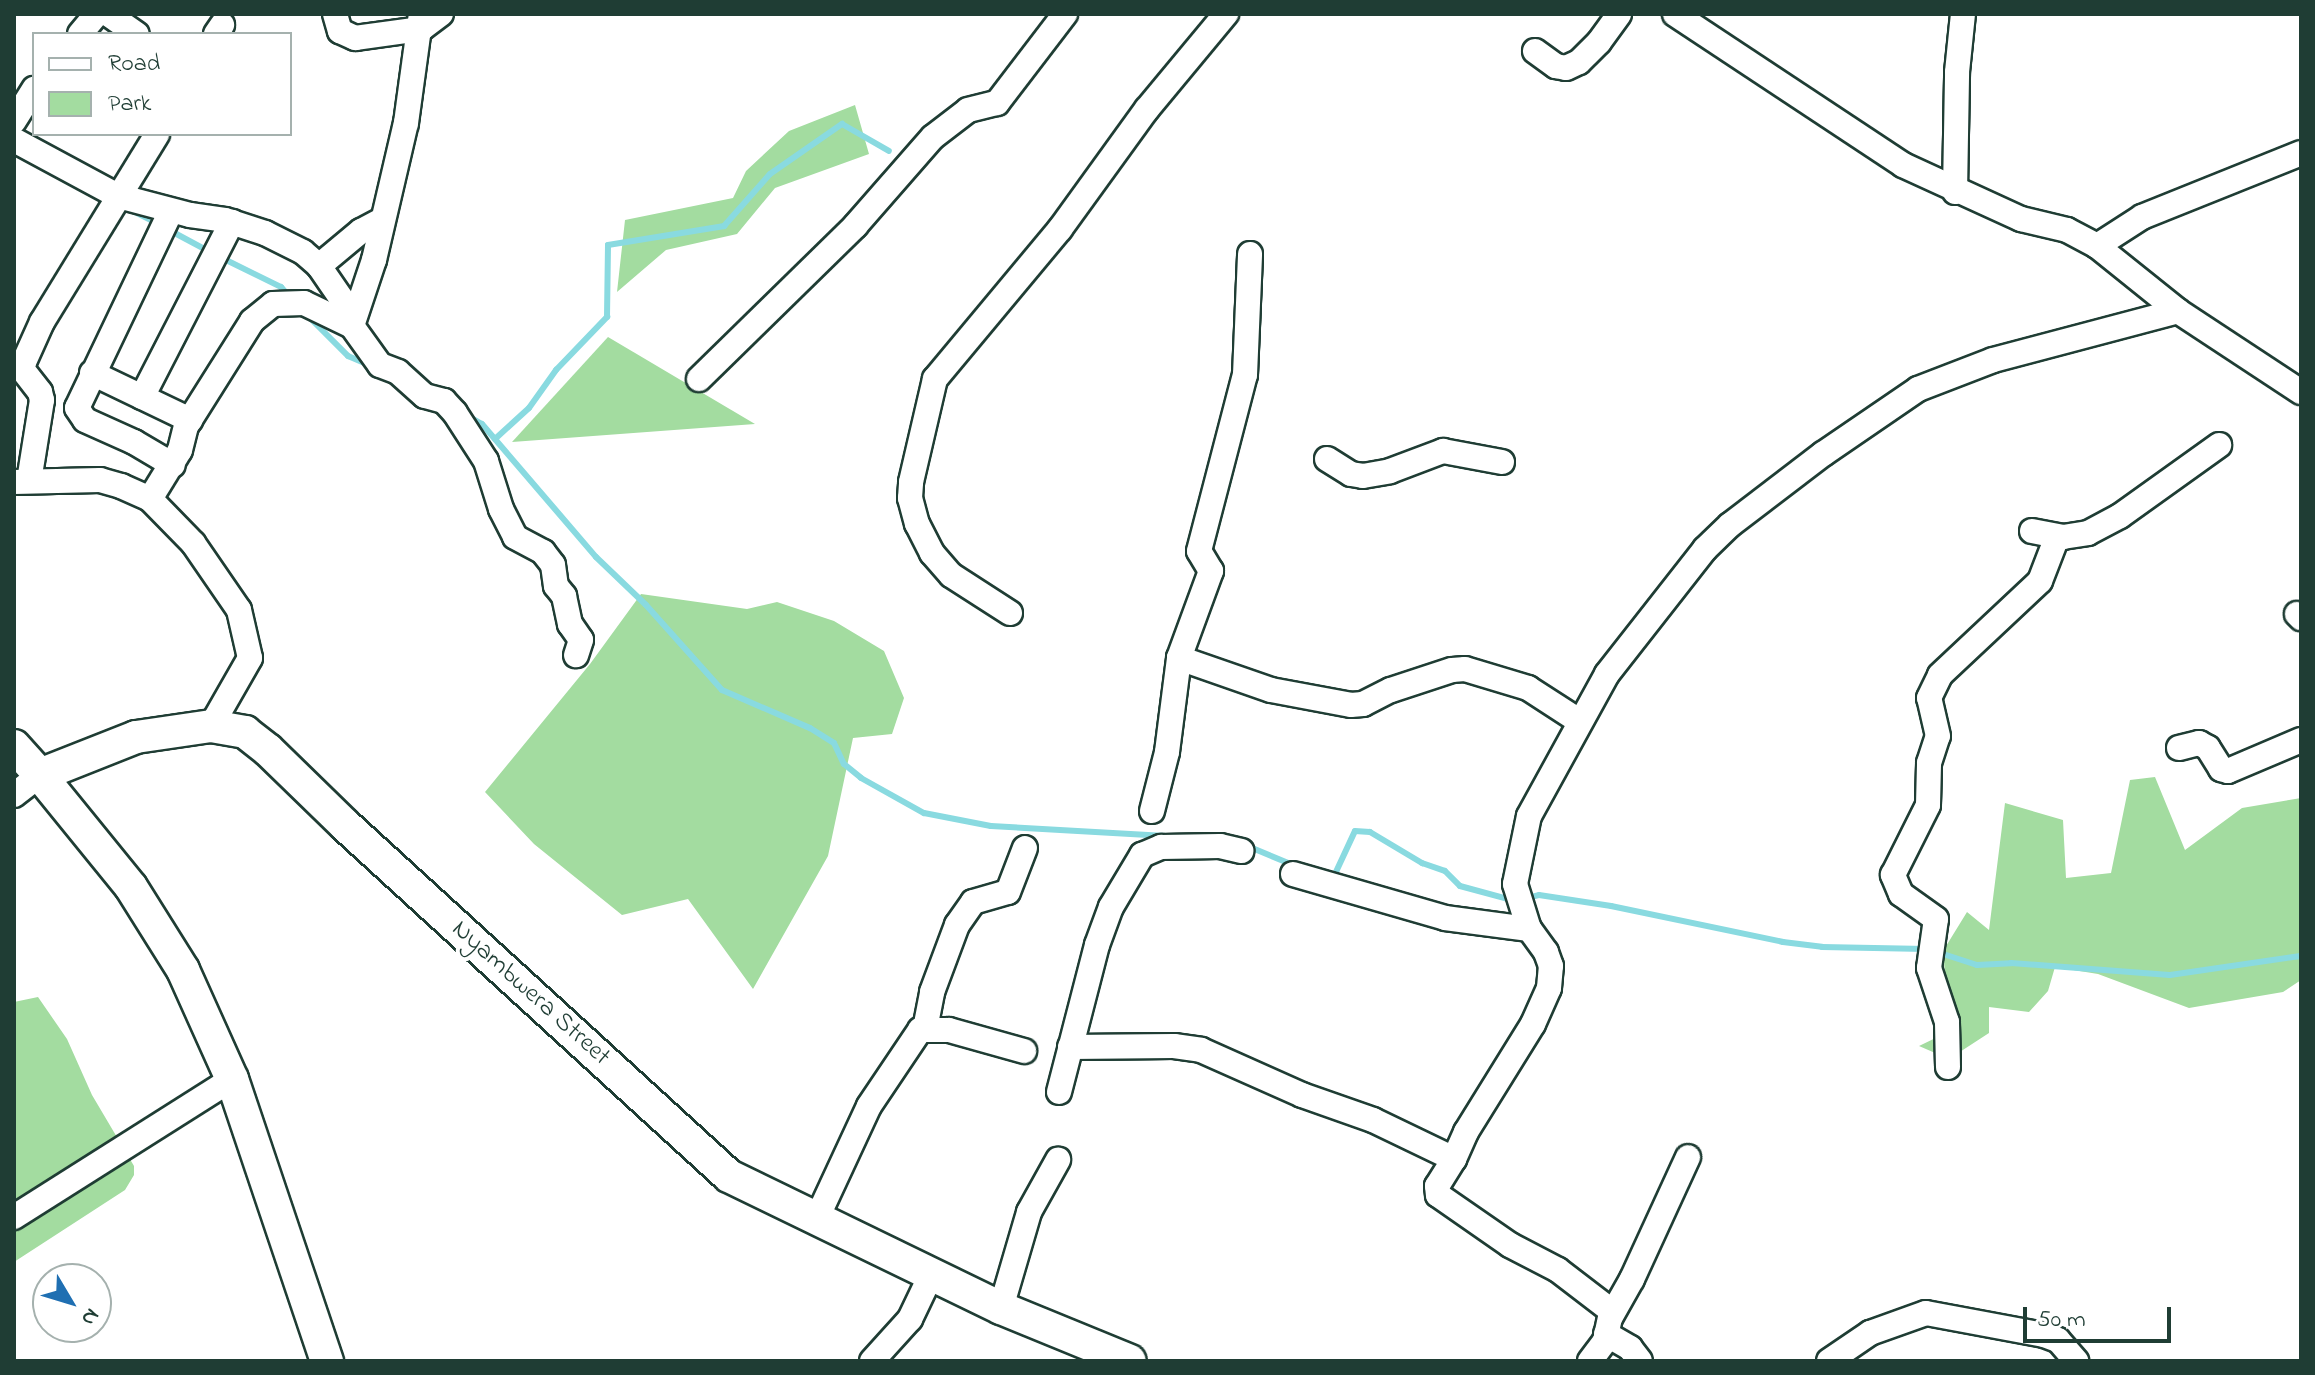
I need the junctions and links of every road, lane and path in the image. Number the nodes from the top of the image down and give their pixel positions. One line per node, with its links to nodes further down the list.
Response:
1 (97, 14): 11 (street)
2 (108, 14): 12 (street)
3 (335, 14): 10 (street)
4 (441, 14): 10 (street)
5 (1065, 14): 31 (street)
6 (1226, 14): 43 (street)
7 (1619, 14): 13 (street)
8 (1675, 14): 19 (street)
9 (1963, 14): 19 (street)
10 (421, 22): 22 (street)
11 (82, 32)
12 (134, 32)
13 (1535, 51)
14 (32, 92): 15 (street)
15 (14, 121)
16 (156, 136): 20 (street)
17 (14, 140): 20 (street)
18 (2301, 153): 24 (street)
19 (1955, 192): 24 (street)
20 (118, 196): 21 (street); 29 (street)
21 (171, 211): 23 (street); 30 (street)
22 (382, 220): 26 (street); 28 (street)
23 (232, 222): 26 (street); 33 (street)
24 (2097, 246): 27 (street)
25 (1250, 254): 45 (street)
26 (319, 266): 28 (street)
27 (2178, 311): 32 (street); 46 (street)
28 (353, 322): 34 (street); 44 (street)
29 (21, 347): 39 (street)
30 (92, 373): 33 (street); 38 (street)
31 (699, 379)
32 (2301, 392)
33 (142, 397): 34 (street)
34 (190, 420): 38 (street)
35 (2219, 445): 42 (street)
36 (1327, 459): 37 (street)
37 (1502, 462)
38 (173, 465): 40 (street)
39 (21, 482): 40 (street)
40 (150, 499): 47 (street)
41 (2032, 531): 42 (street)
42 (2057, 537): 61 (street)
43 (1010, 613)
44 (576, 655)
45 (1179, 658): 46 (street); 53 (street)
46 (1579, 721): 57 (street)
47 (211, 726): 51 (street, Nyambwera Street); 68 (street, Nyambwera Street)
48 (2301, 740): 50 (street)
49 (14, 746): 51 (street)
50 (2179, 748)
51 (40, 775): 52 (street); 62 (street)
52 (14, 795)
53 (1152, 811)
54 (1025, 848): 58 (street)
55 (1241, 851): 59 (street)
56 (1293, 874): 57 (street)
57 (1529, 929): 65 (street)
58 (925, 1029): 60 (street); 68 (street)
59 (1070, 1047): 63 (street); 65 (street)
60 (1024, 1051)
61 (1948, 1067)
62 (232, 1079): 67 (street); 72 (street)
63 (1059, 1092)
64 (1688, 1157): 71 (street)
65 (1454, 1159): 71 (street)
66 (1058, 1160): 70 (street)
67 (14, 1217)
68 (817, 1218): 69 (street, Nyambwera Street)
69 (931, 1275): 70 (street, Nyambwera Street); 73 (street)
70 (1001, 1308): 74 (street, Nyambwera Street)
71 (1610, 1323): 75 (street); 76 (street)
72 (327, 1361)
73 (872, 1361)
74 (1130, 1361)
75 (1590, 1361)
76 (1640, 1361)
77 (1829, 1361): 78 (street)
78 (2076, 1361)

